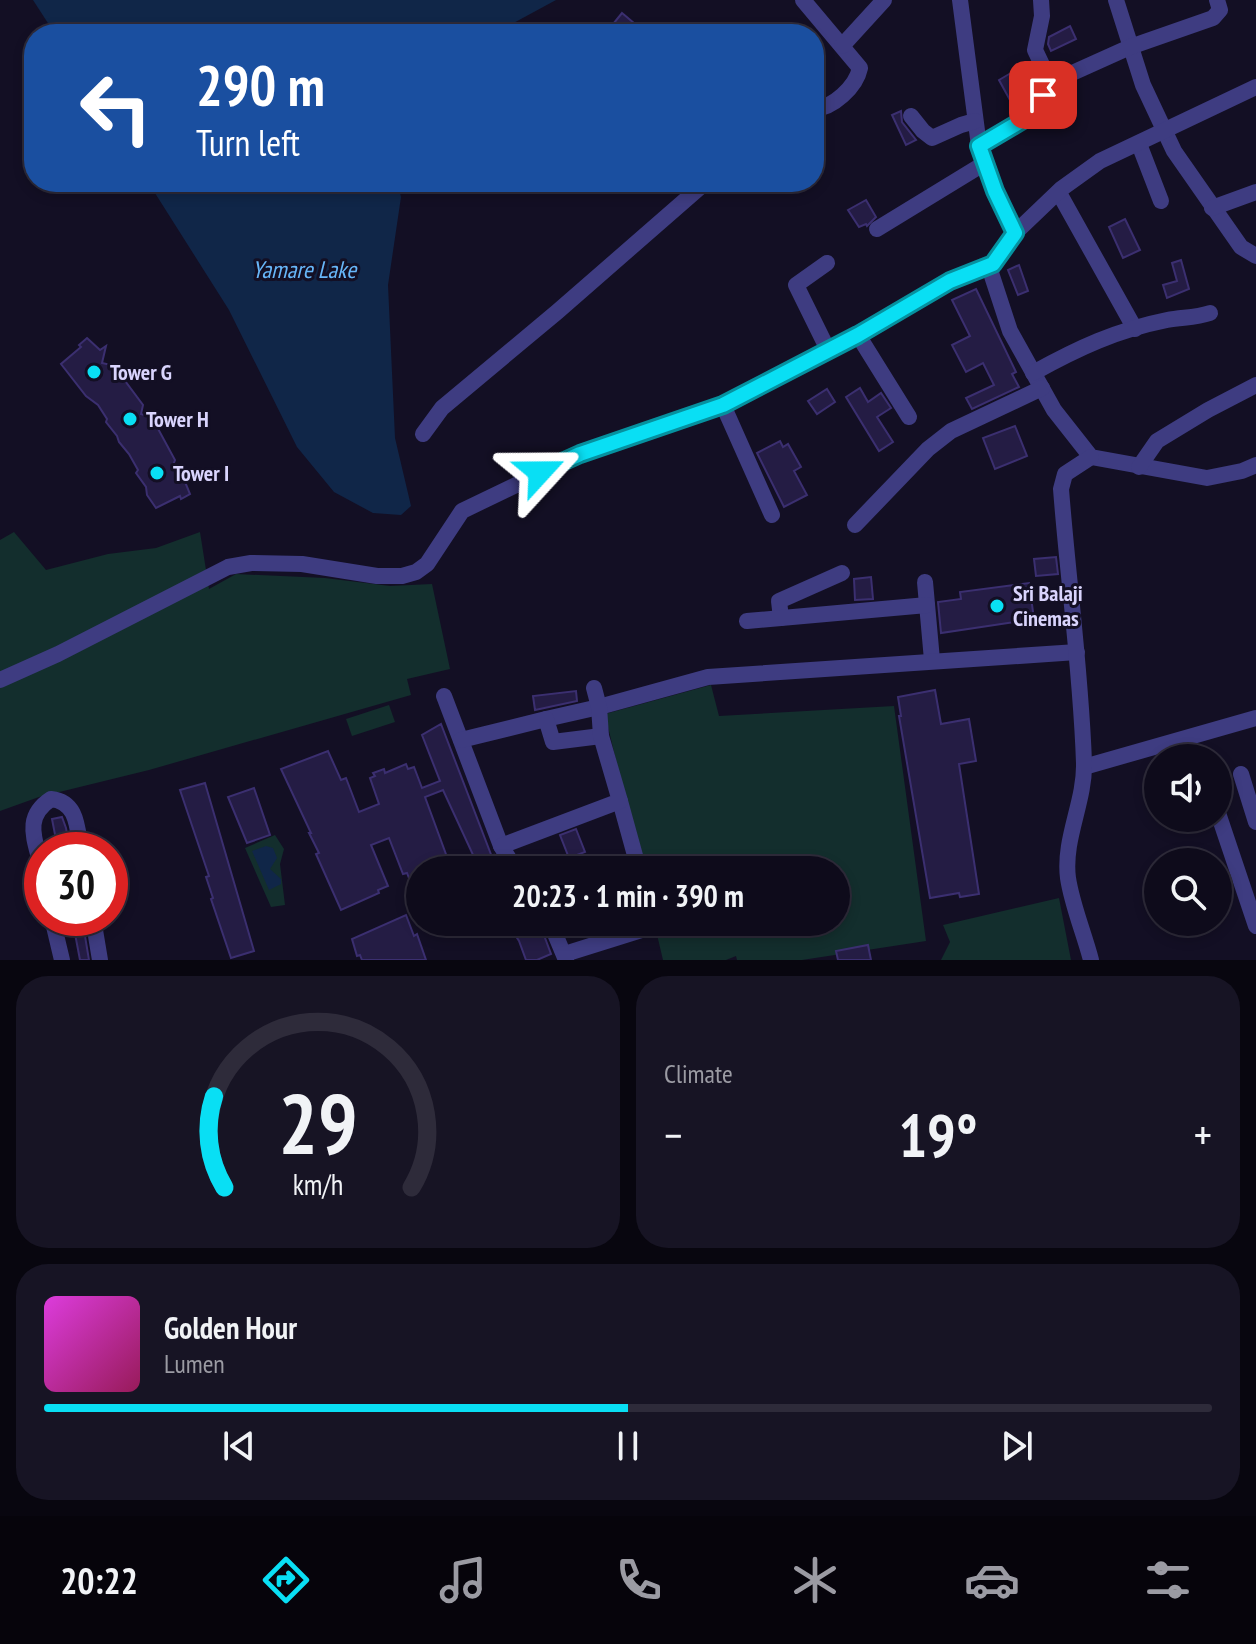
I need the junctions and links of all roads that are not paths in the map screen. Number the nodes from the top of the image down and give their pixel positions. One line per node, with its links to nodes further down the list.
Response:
1 (803, 0): 7 (street)
2 (884, 0): 9 (street)
3 (960, 0): 15 (street)
4 (1041, 0): 11 (street)
5 (1116, 0): 10 (street)
6 (1217, 0): 10 (street)
7 (823, 24)
8 (824, 25): 9 (street)
9 (842, 46): 13 (street)
10 (1130, 47): 11 (street); 16 (street)
11 (1052, 86): 18 (street)
12 (1256, 87): 16 (street)
13 (824, 109)
14 (911, 116): 15 (street)
15 (975, 121): 18 (street)
16 (1165, 130): 17 (street); 24 (street)
17 (1139, 144): 22 (street); 23 (street)
18 (979, 146): 19 (street)
19 (985, 163): 25 (street); 26 (street)
20 (695, 192): 38 (street)
21 (1256, 192): 24 (street)
22 (1059, 193): 26 (street); 31 (street)
23 (1161, 201)
24 (1212, 208): 27 (street)
25 (877, 229)
26 (1015, 233): 29 (street)
27 (1256, 256)
28 (827, 263): 33 (street)
29 (993, 264): 32 (street); 34 (street)
30 (1210, 313): 31 (street)
31 (1135, 329): 34 (street)
32 (858, 335): 33 (street); 37 (street)
33 (828, 350): 36 (street)
34 (1038, 380): 39 (street); 43 (street)
35 (1256, 385): 41 (street)
36 (723, 405): 42 (street); 51 (street)
37 (909, 417)
38 (423, 434)
39 (1091, 457): 41 (street); 49 (street)
40 (1256, 465): 41 (street)
41 (1139, 467)
42 (772, 515)
43 (855, 525)
44 (842, 573): 47 (street)
45 (925, 582): 46 (street)
46 (927, 605): 47 (street); 50 (street)
47 (781, 618): 48 (street)
48 (747, 621)
49 (1077, 652): 50 (street); 59 (street)
50 (932, 660): 54 (street)
51 (0, 680)
52 (594, 688): 54 (street)
53 (444, 696): 58 (street)
54 (599, 707): 56 (street); 57 (street)
55 (1256, 718): 59 (street)
56 (546, 719): 57 (street); 58 (street)
57 (601, 736): 61 (street)
58 (461, 740): 66 (street)
59 (1084, 767): 77 (street)
60 (1241, 774): 62 (street)
61 (620, 801): 66 (street); 68 (street)
62 (1256, 822)
63 (34, 832): 64 (street)
64 (78, 832)
65 (1224, 832): 69 (street)
66 (501, 846): 67 (street)
67 (507, 856)
68 (635, 856)
69 (1256, 926)
70 (56, 936): 75 (street)
71 (96, 936): 76 (street)
72 (556, 936): 74 (street)
73 (625, 936): 74 (street)
74 (565, 957)
75 (62, 960)
76 (100, 960)
77 (1091, 960)

